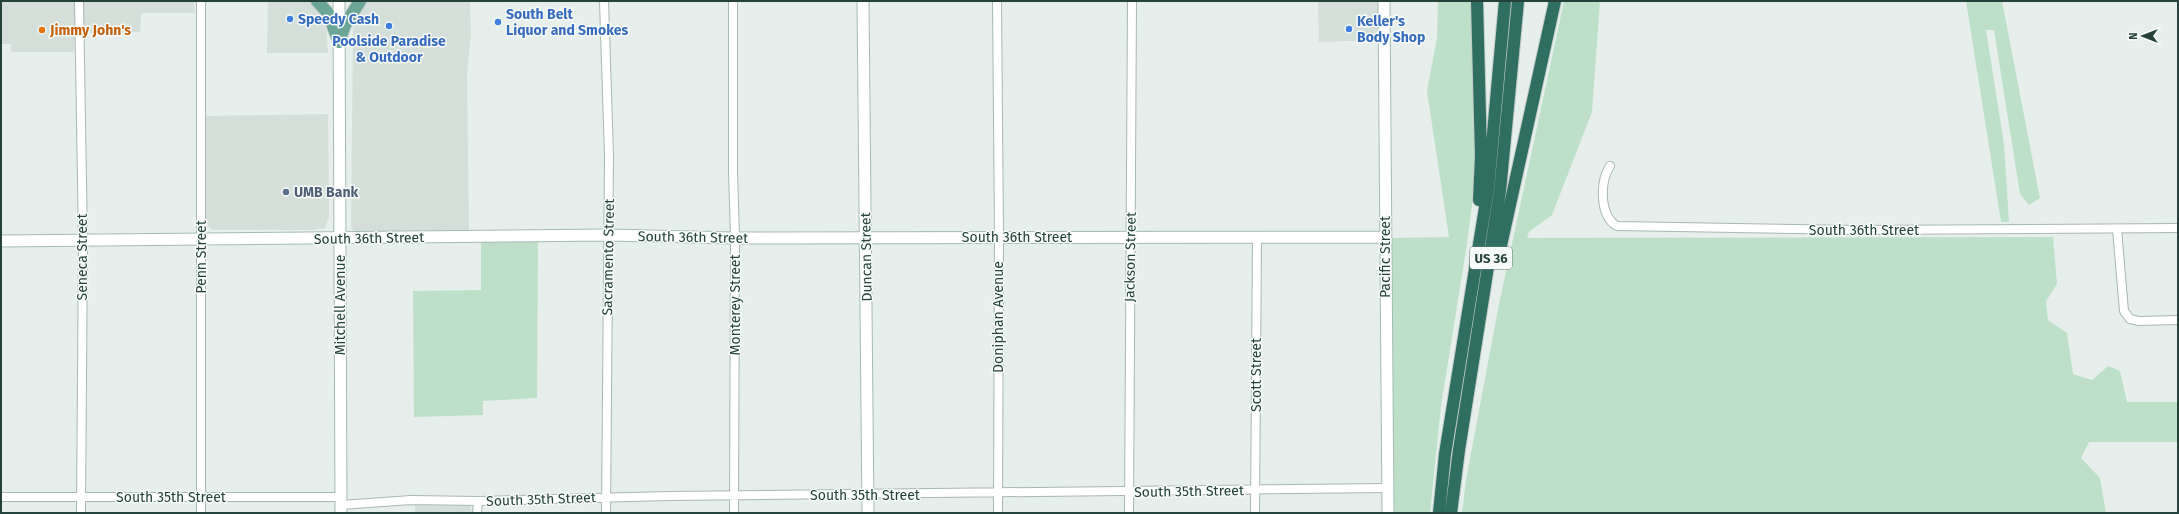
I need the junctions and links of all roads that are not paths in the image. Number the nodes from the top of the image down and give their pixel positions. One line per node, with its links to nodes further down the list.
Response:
1 (78, 1): 29 (street, Seneca Street)
2 (201, 1): 28 (street, Penn Street)
3 (317, 1): 16 (main road)
4 (339, 1): 16 (street, Mitchell Avenue)
5 (360, 1): 16 (main road)
6 (604, 1): 20 (street, Sacramento Street)
7 (733, 1): 26 (street, Monterey Street)
8 (863, 1): 21 (street, Duncan Street)
9 (997, 1): 22 (street, Doniphan Avenue)
10 (1132, 1): 27 (street, Jackson Street)
11 (1384, 1): 24 (street, Pacific Street)
12 (1477, 1): 31 (highway)
13 (1505, 1): 31 (highway, US 36)
14 (1518, 1): 32 (highway, US 36)
15 (1555, 1): 32 (highway)
16 (339, 42): 25 (street, Mitchell Avenue)
17 (1610, 166): 19 (street, South 36th Street)
18 (2178, 228): 19 (street, South 36th Street)
19 (2117, 229): 33 (street)
20 (608, 234): 25 (street, South 36th Street); 26 (street, South 36th Street); 42 (street, Sacramento Street)
21 (866, 237): 22 (street, South 36th Street); 26 (street, South 36th Street); 38 (street, Duncan Street)
22 (999, 237): 27 (street, South 36th Street); 37 (street, Doniphan Avenue)
23 (1257, 237): 24 (street, South 36th Street); 27 (street, South 36th Street); 35 (street, Scott Street)
24 (1385, 237): 34 (street, Pacific Street)
25 (340, 238): 28 (street, South 36th Street); 45 (street, Mitchell Avenue)
26 (736, 238): 39 (street, Monterey Street)
27 (1130, 238): 36 (street, Jackson Street)
28 (200, 239): 29 (street, South 36th Street); 43 (street, Penn Street)
29 (83, 240): 30 (street, South 36th Street); 41 (street, Seneca Street)
30 (1, 241)
31 (1477, 264): 56 (highway, US 36)
32 (1482, 310): 57 (highway, US 36)
33 (2178, 320)
34 (1388, 488): 35 (street, South 35th Street); 55 (street, Pacific Street)
35 (1255, 490): 36 (street, South 35th Street); 54 (street, Scott Street)
36 (1129, 492): 37 (street, South 35th Street); 53 (street, Jackson Street)
37 (998, 494): 38 (street, South 35th Street); 52 (street, Doniphan Avenue)
38 (868, 495): 39 (street, South 35th Street); 51 (street, Duncan Street)
39 (734, 496): 42 (street, South 35th Street); 50 (street, Monterey Street)
40 (1, 497): 41 (street, South 35th Street)
41 (81, 497): 43 (street, South 35th Street); 46 (street, Seneca Street)
42 (606, 497): 44 (street, South 35th Street); 49 (street, Sacramento Street)
43 (201, 498): 45 (street, South 35th Street); 47 (street, Penn Street)
44 (478, 501): 45 (street, South 35th Street); 48 (street)
45 (341, 505)
46 (81, 513)
47 (201, 513)
48 (478, 513)
49 (606, 513)
50 (734, 513)
51 (868, 513)
52 (998, 513)
53 (1129, 513)
54 (1255, 513)
55 (1388, 513)
56 (1439, 513)
57 (1452, 513)

